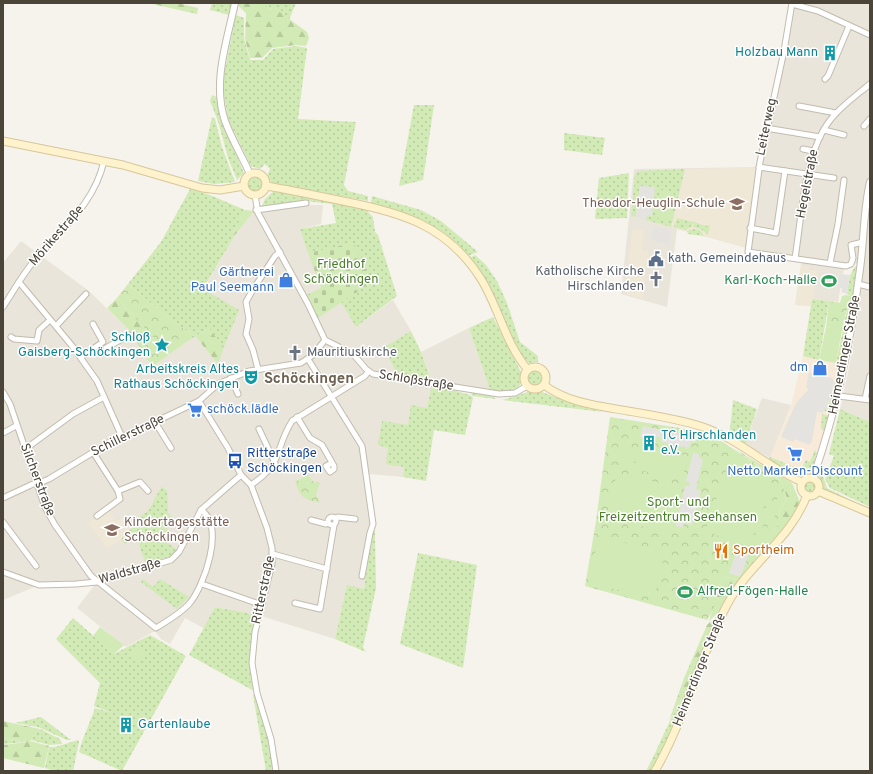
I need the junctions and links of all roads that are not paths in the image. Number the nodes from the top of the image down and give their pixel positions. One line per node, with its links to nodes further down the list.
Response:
1 (235, 3): 22 (street)
2 (792, 4): 3 (street); 11 (street, Leiterweg)
3 (849, 26): 4 (street); 5 (street)
4 (870, 35)
5 (825, 79)
6 (870, 84): 8 (street, Hegelstraße)
7 (799, 106): 8 (street)
8 (836, 113): 12 (street, Hegelstraße)
9 (870, 119): 10 (street)
10 (864, 126)
11 (766, 128): 14 (street); 19 (street, Leiterweg)
12 (824, 130): 13 (street); 14 (street, Hegelstraße)
13 (844, 135)
14 (820, 137): 17 (street, Hegelstraße)
15 (3, 141): 18 (main road)
16 (803, 149): 17 (street)
17 (813, 151): 21 (street, Hegelstraße)
18 (104, 162): 26 (main road); 37 (street, Mörikestraße)
19 (759, 167): 20 (street); 31 (street, Leiterweg)
20 (784, 171): 21 (street); 31 (street)
21 (808, 173): 23 (street); 35 (street, Hegelstraße)
22 (250, 174): 26 (main road); 27 (main road)
23 (834, 178)
24 (844, 180): 36 (street)
25 (870, 182): 32 (street, Heimerdinger Straße)
26 (244, 186): 28 (main road)
27 (266, 186): 28 (main road); 52 (main road)
28 (255, 195): 30 (street)
29 (306, 203): 30 (street)
30 (256, 210): 34 (street)
31 (750, 228): 35 (street, Leiterweg)
32 (868, 229): 33 (street, Heimerdinger Straße)
33 (863, 242): 36 (street); 38 (street, Heimerdinger Straße)
34 (280, 252): 47 (street); 51 (street)
35 (795, 258): 36 (street)
36 (830, 263)
37 (19, 282): 41 (street, Mörikestraße); 42 (street)
38 (858, 284): 39 (street); 61 (street, Heimerdinger Straße)
39 (870, 287)
40 (86, 294): 44 (street)
41 (3, 307)
42 (50, 320): 44 (street); 46 (street)
43 (93, 324): 48 (street)
44 (56, 326): 49 (street)
45 (129, 335): 48 (street)
46 (11, 337)
47 (325, 340): 50 (street); 53 (street, Schloßstraße)
48 (103, 342): 49 (street)
49 (81, 357): 62 (street)
50 (308, 359): 51 (street); 60 (street)
51 (258, 369): 55 (street)
52 (528, 370): 56 (main road); 57 (main road)
53 (368, 372): 57 (street, Schloßstraße); 60 (street)
54 (870, 376): 63 (street)
55 (231, 378): 59 (street); 64 (street)
56 (544, 385): 57 (main road); 78 (main road)
57 (527, 386)
58 (3, 392): 67 (street, Silcherstraße)
59 (238, 394)
60 (332, 396): 65 (street); 99 (street)
61 (838, 396): 63 (street); 77 (street, Heimerdinger Straße)
62 (104, 397): 70 (street); 72 (street)
63 (868, 400)
64 (198, 401): 66 (street, Schillerstraße); 76 (street, Ritterstraße)
65 (297, 417): 74 (street); 75 (street)
66 (155, 422): 70 (street, Schillerstraße); 71 (street)
67 (16, 426): 69 (street); 72 (street, Silcherstraße)
68 (258, 429): 74 (street)
69 (3, 433)
70 (122, 437): 73 (street, Schillerstraße)
71 (171, 448)
72 (24, 450): 79 (street, Silcherstraße)
73 (93, 452): 79 (street, Schillerstraße); 81 (street)
74 (275, 462): 80 (street)
75 (332, 463)
76 (241, 475): 80 (street, Ritterstraße); 86 (street, Waldstraße)
77 (813, 478): 78 (main road); 83 (main road)
78 (802, 482): 84 (main road)
79 (35, 484): 85 (street, Schillerstraße); 100 (street, Silcherstraße)
80 (251, 485): 95 (street, Ritterstraße)
81 (118, 491): 82 (street); 88 (street)
82 (148, 491)
83 (818, 491): 84 (main road); 87 (main road)
84 (807, 495): 105 (main road, Heimerdinger Straße)
85 (3, 498)
86 (201, 510): 100 (street, Waldstraße); 101 (street)
87 (870, 513)
88 (97, 516)
89 (335, 518): 91 (street); 93 (street); 94 (street)
90 (311, 520): 93 (street)
91 (355, 520)
92 (3, 522): 96 (street)
93 (328, 523): 94 (street)
94 (334, 525): 97 (street)
95 (273, 554): 97 (street); 103 (street, Ritterstraße)
96 (36, 566)
97 (327, 569): 102 (street)
98 (3, 572): 100 (street, Waldstraße)
99 (362, 576)
100 (97, 582): 101 (street, Silcherstraße)
101 (202, 584): 103 (street)
102 (295, 603)
103 (262, 605): 104 (street, Ritterstraße)
104 (276, 771)
105 (655, 771)

